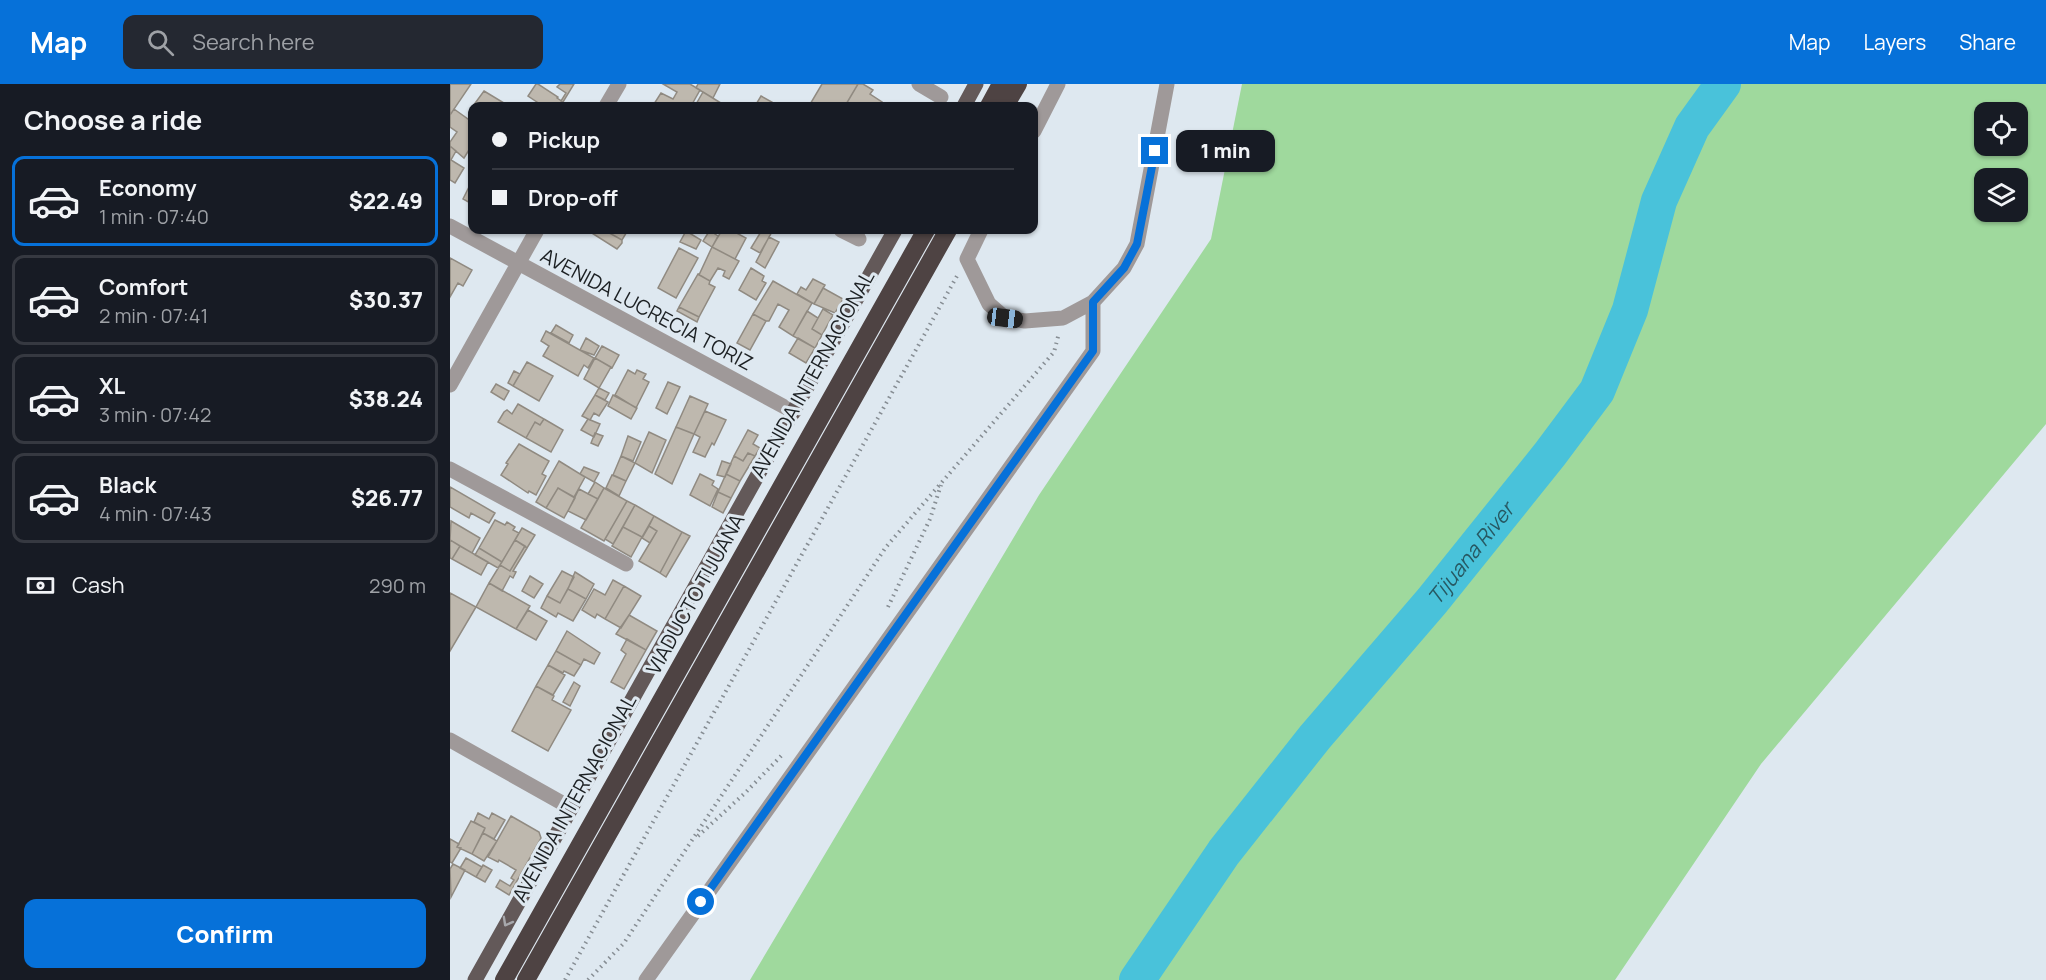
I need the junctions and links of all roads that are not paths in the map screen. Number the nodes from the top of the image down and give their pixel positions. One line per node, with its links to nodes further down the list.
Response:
1 (618, 84): 11 (street)
2 (919, 84): 10 (street)
3 (976, 84): 12 (main road)
4 (1001, 84): 13 (highway)
5 (1008, 84): 14 (highway)
6 (1018, 84): 15 (highway)
7 (1030, 84): 16 (highway)
8 (1058, 84): 17 (street)
9 (1167, 84): 29 (street)
10 (941, 97)
11 (614, 102)
12 (966, 102)
13 (990, 102)
14 (998, 102)
15 (1007, 102)
16 (1020, 102)
17 (1038, 122)
18 (450, 226): 28 (street, AVENIDA LUCRECIA TORIZ)
19 (535, 234): 28 (street)
20 (849, 234): 27 (street)
21 (893, 234): 31 (main road, AVENIDA INTERNACIONAL)
22 (918, 234): 37 (highway, AVENIDA INTERNACIONAL)
23 (924, 234): 38 (highway, VIADUCTO TIJUANA)
24 (933, 234): 39 (highway, VIADUCTO TIJUANA)
25 (946, 234): 40 (highway)
26 (979, 234): 29 (street)
27 (859, 239)
28 (518, 264): 30 (street); 31 (street, AVENIDA LUCRECIA TORIZ)
29 (1093, 302): 41 (street)
30 (450, 385)
31 (794, 412): 35 (main road, AVENIDA INTERNACIONAL)
32 (450, 468): 33 (street)
33 (626, 564)
34 (450, 740): 35 (street)
35 (571, 808): 36 (main road, AVENIDA INTERNACIONAL, one-way to 36)
36 (475, 980)
37 (497, 980)
38 (504, 980)
39 (513, 980)
40 (526, 980)
41 (646, 980)

